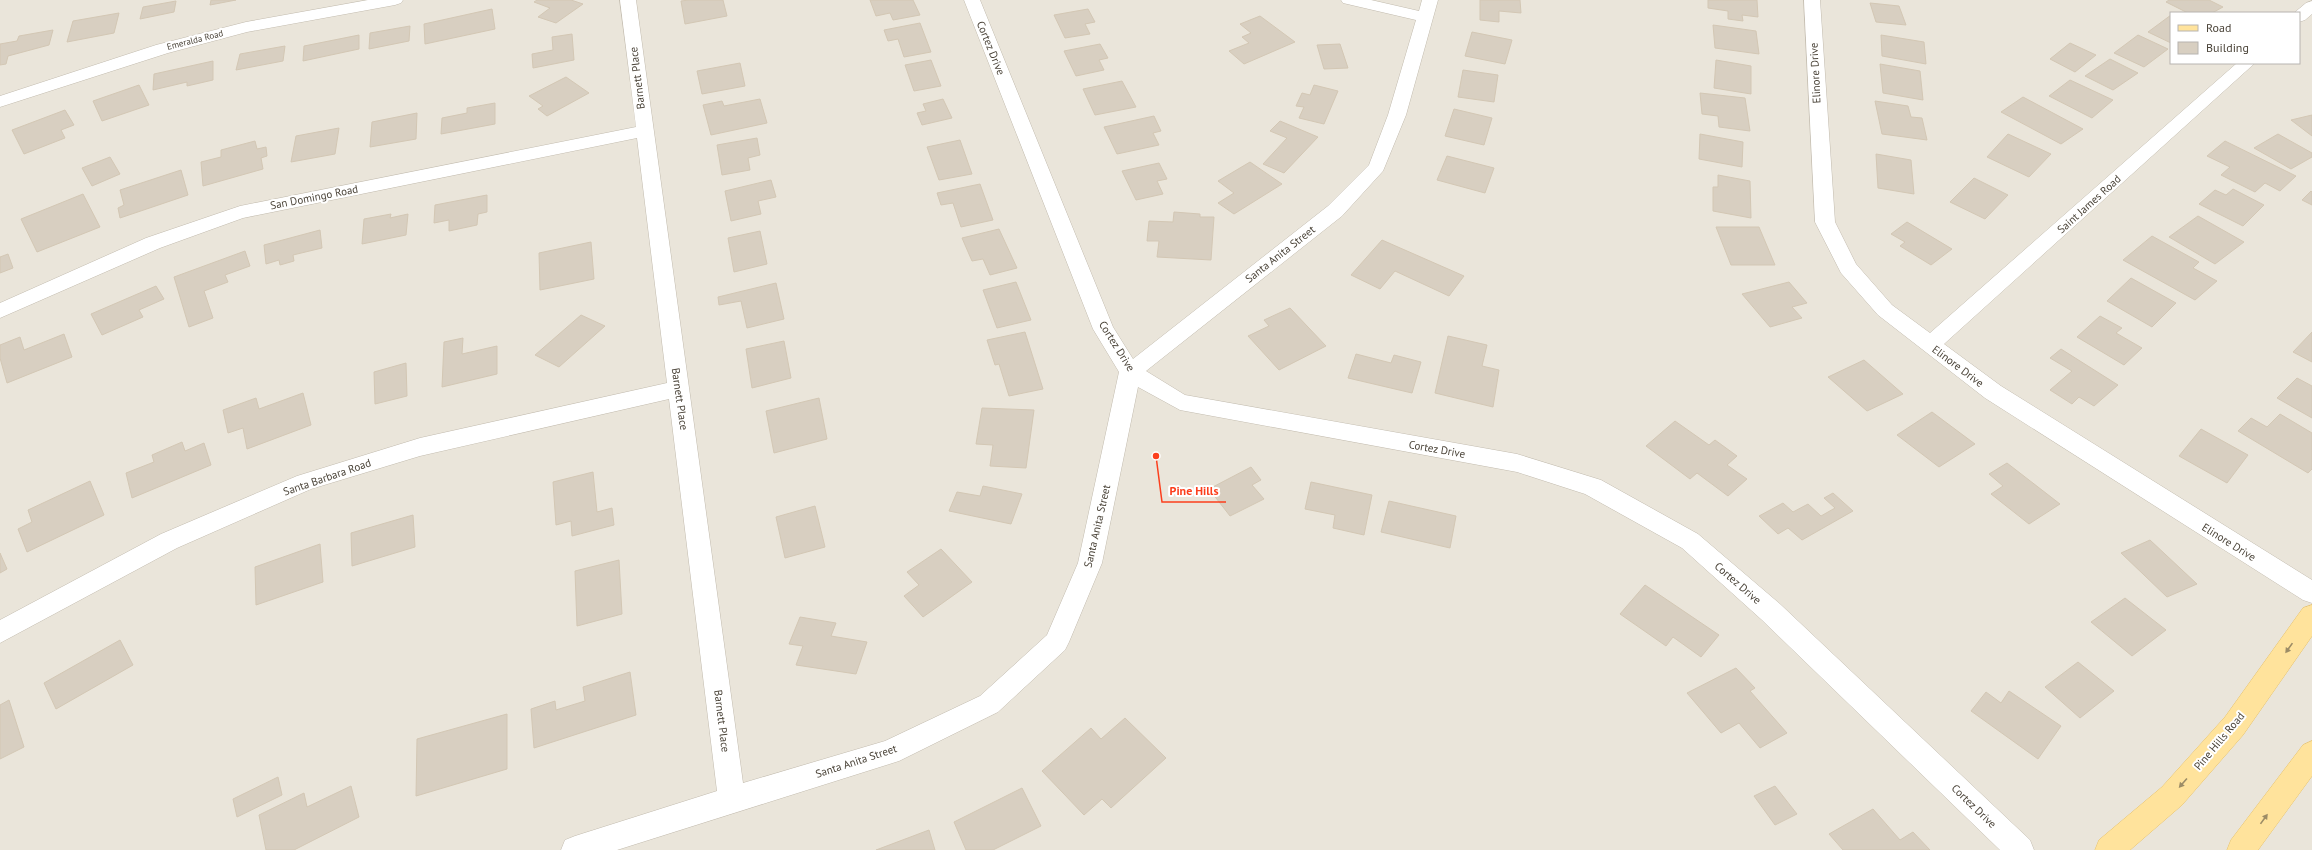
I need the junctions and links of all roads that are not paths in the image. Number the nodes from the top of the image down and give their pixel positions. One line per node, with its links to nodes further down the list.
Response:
1 (395, 0): 10 (street, Emeralda Road)
2 (628, 0): 11 (street, Barnett Place)
3 (972, 0): 14 (street, Cortez Drive)
4 (1350, 0): 7 (street)
5 (1812, 0): 13 (street, Elinore Drive)
6 (2312, 6): 8 (street)
7 (1428, 8): 14 (street, Santa Anita Street)
8 (2300, 16)
9 (2246, 64): 13 (street, Saint James Road)
10 (0, 102)
11 (644, 132): 12 (street, San Domingo Road); 15 (street, Barnett Place)
12 (0, 311)
13 (1930, 345): 16 (street, Elinore Drive)
14 (1130, 372): 20 (street, Santa Anita Street); 22 (street, Cortez Drive)
15 (679, 389): 18 (street, Santa Barbara Road); 20 (street, Barnett Place)
16 (2312, 593)
17 (2312, 616): 23 (main road, Pine Hills Road, one-way to 23)
18 (0, 632)
19 (2312, 754): 24 (main road, one-way to 19)
20 (732, 799): 21 (street, Santa Anita Street)
21 (575, 850)
22 (2020, 850)
23 (2109, 850)
24 (2241, 850)

